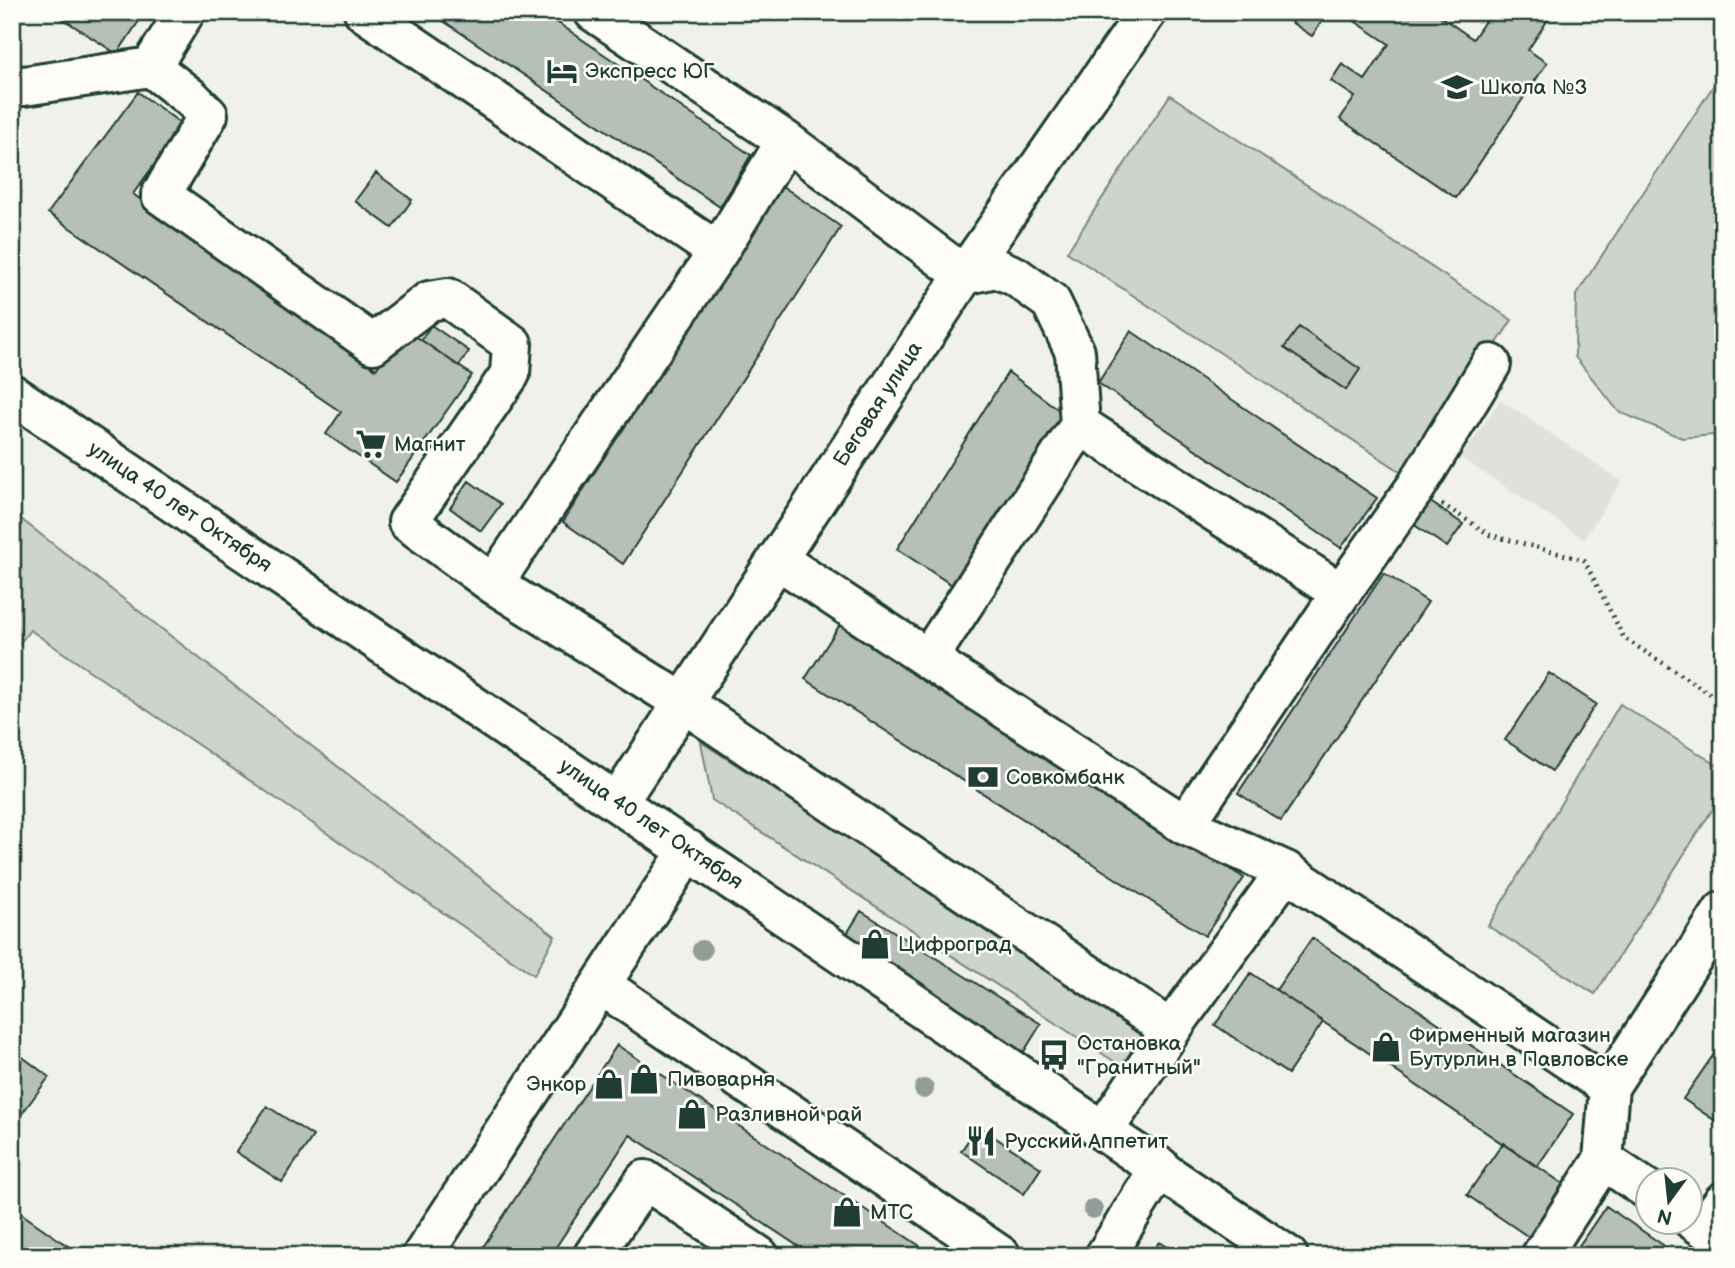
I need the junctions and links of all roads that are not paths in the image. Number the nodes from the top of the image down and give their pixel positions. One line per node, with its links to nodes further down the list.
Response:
1 (185, 12): 5 (street)
2 (363, 12): 8 (street)
3 (594, 12): 7 (street)
4 (1147, 12): 9 (street, Беговая улица)
5 (151, 67): 6 (street); 14 (street)
6 (12, 85)
7 (786, 141): 8 (street); 9 (street)
8 (718, 252): 14 (street)
9 (964, 275): 12 (street); 13 (street, Беговая улица)
10 (1491, 364): 15 (street)
11 (12, 394): 18 (street, улица 40 лет Октября)
12 (1080, 425): 15 (street); 16 (street)
13 (777, 559): 16 (street); 17 (street, Беговая улица)
14 (493, 584): 17 (street)
15 (1341, 593): 19 (street)
16 (928, 659): 19 (street)
17 (682, 702): 18 (street, Беговая улица); 24 (street)
18 (618, 802): 20 (street, улица 40 лет Октября)
19 (1185, 825): 21 (street)
20 (689, 850): 23 (street); 26 (street, улица 40 лет Октября)
21 (1286, 871): 24 (street); 25 (street)
22 (1723, 911): 25 (street)
23 (601, 985): 30 (street); 33 (street)
24 (1171, 1030): 26 (street)
25 (1609, 1087): 27 (street)
26 (1104, 1130): 28 (street, улица 40 лет Октября)
27 (1603, 1160): 29 (street); 36 (street)
28 (1160, 1167): 34 (street); 35 (street, улица 40 лет Октября)
29 (1634, 1181)
30 (422, 1256)
31 (593, 1256): 32 (street)
32 (759, 1256)
33 (1000, 1256)
34 (1105, 1256)
35 (1288, 1256)
36 (1541, 1256)

